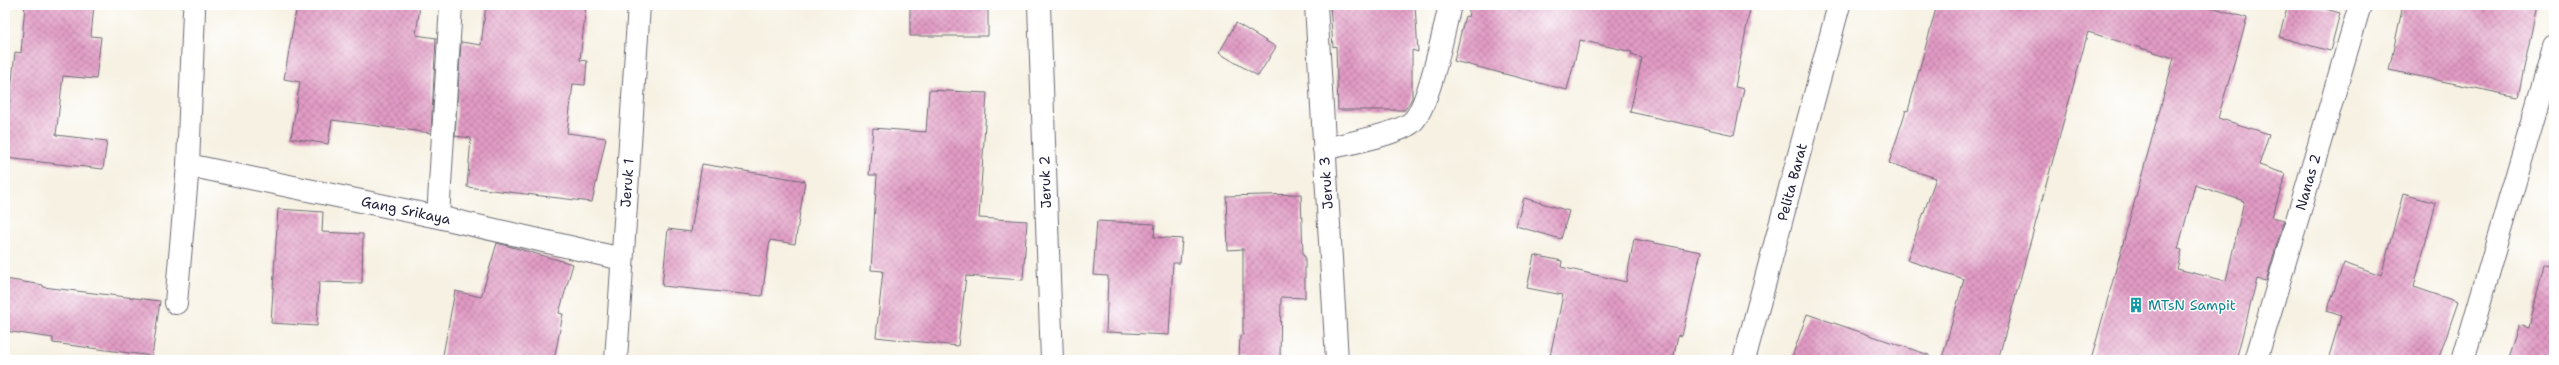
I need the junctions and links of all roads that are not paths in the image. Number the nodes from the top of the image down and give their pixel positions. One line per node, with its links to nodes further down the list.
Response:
1 (451, 5): 12 (street)
2 (639, 5): 13 (street, Jeruk 1)
3 (1039, 5): 16 (street, Jeruk 2)
4 (1316, 5): 10 (street, Jeruk 3)
5 (1450, 5): 10 (street)
6 (1839, 5): 18 (street, Pelita Barat)
7 (2360, 5): 19 (street, Nanas 2)
8 (194, 11): 11 (street)
9 (2554, 47): 20 (street)
10 (1324, 149): 17 (street, Jeruk 3)
11 (188, 165): 12 (street, Gang Srikaya); 14 (street)
12 (438, 217): 13 (street, Gang Srikaya)
13 (622, 260): 15 (street, Jeruk 1)
14 (176, 303)
15 (616, 360)
16 (1052, 360)
17 (1337, 360)
18 (1744, 360)
19 (2256, 360)
20 (2463, 360)

